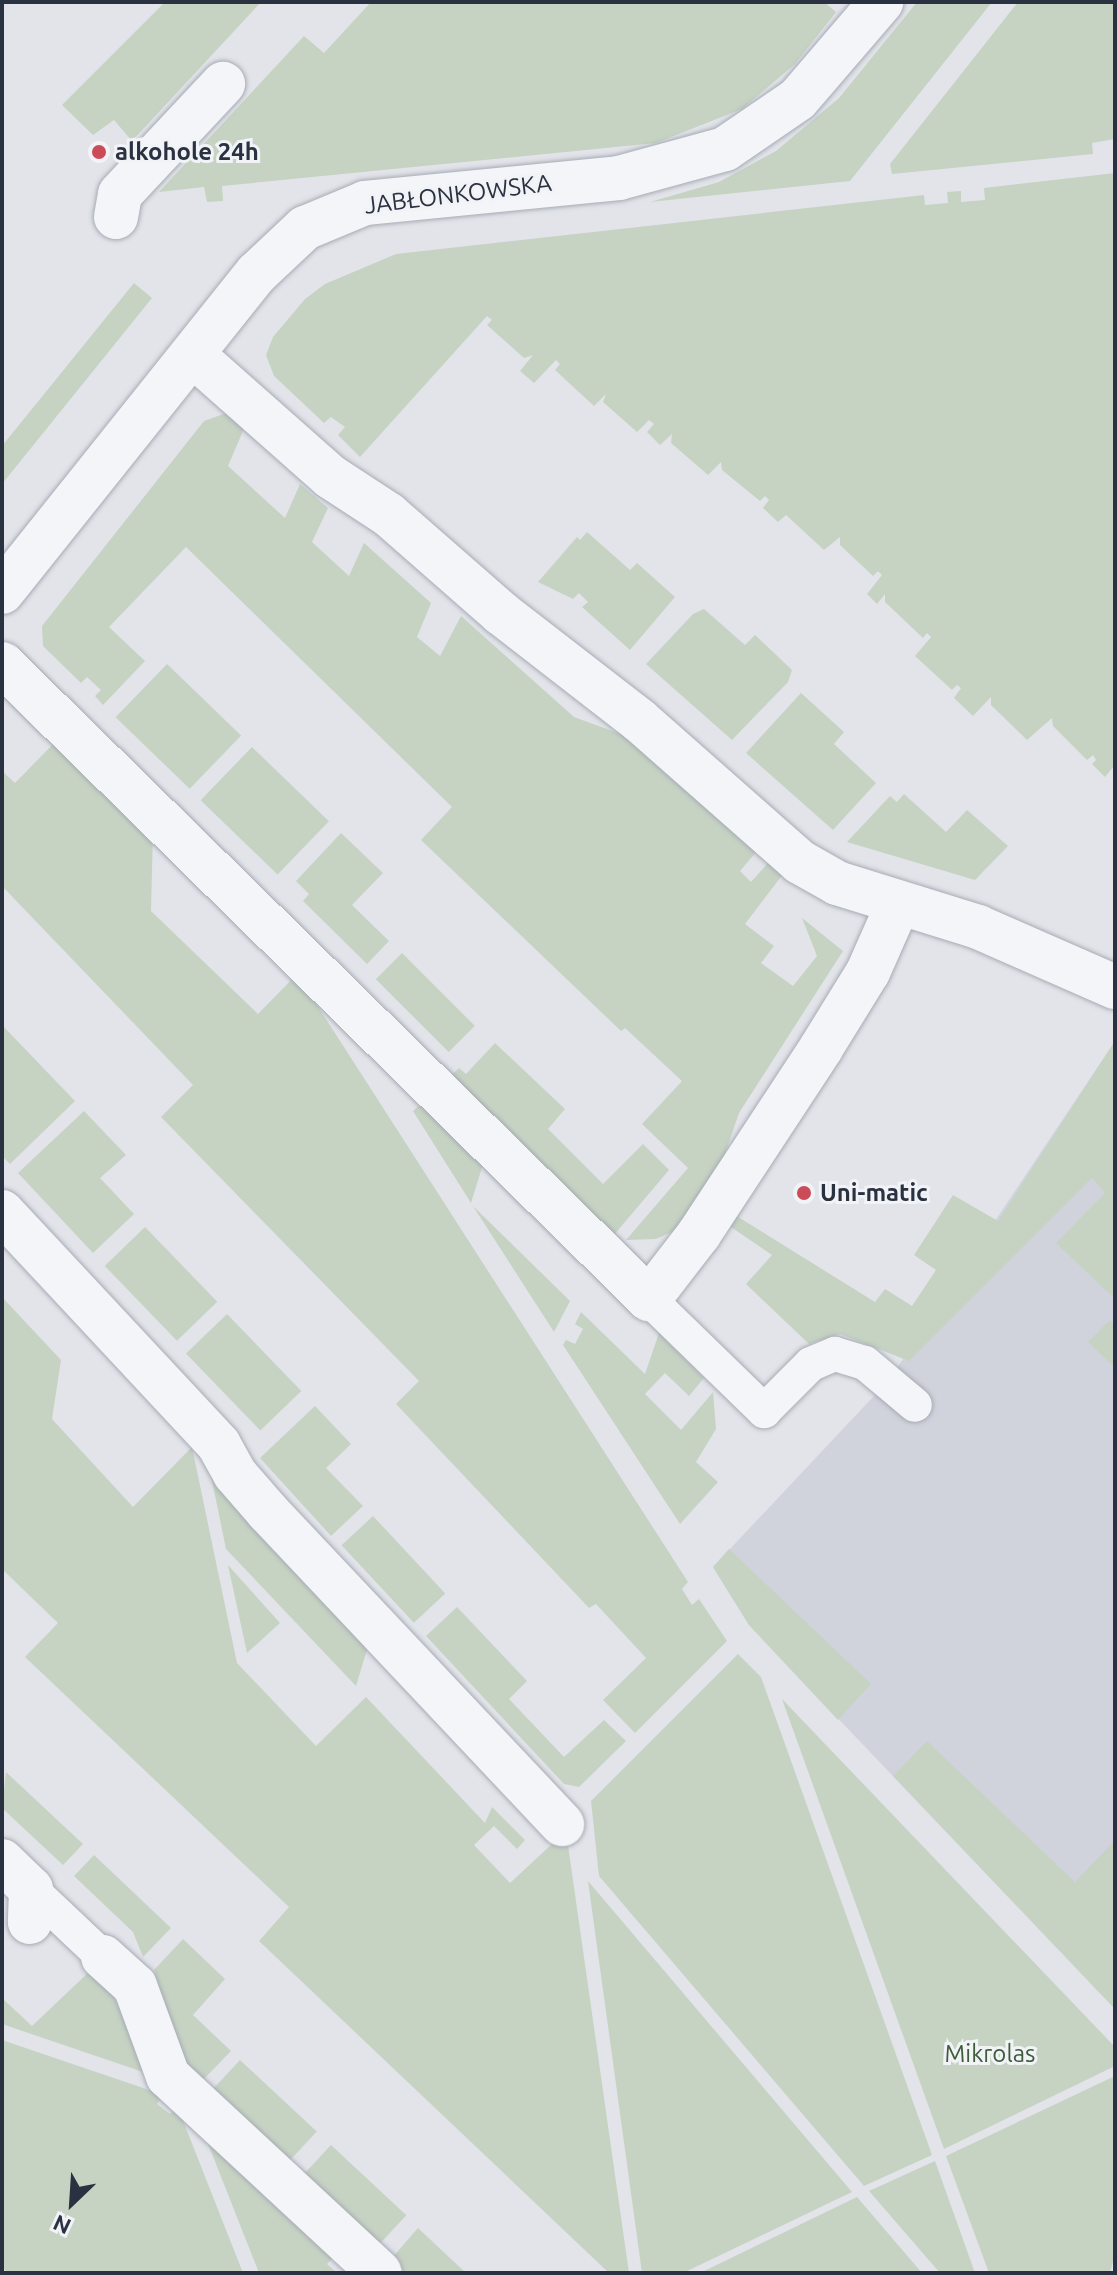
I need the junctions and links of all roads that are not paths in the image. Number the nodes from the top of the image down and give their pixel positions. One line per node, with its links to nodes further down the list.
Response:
1 (881, 2): 4 (street, JABŁONKOWSKA)
2 (223, 84): 3 (street)
3 (116, 217)
4 (193, 355): 5 (street, JABŁONKOWSKA); 7 (street)
5 (2, 592)
6 (2, 664): 10 (street)
7 (898, 904): 8 (street); 10 (street)
8 (1115, 987)
9 (2, 1212): 12 (street)
10 (649, 1299): 11 (lane)
11 (915, 1405)
12 (562, 1824)
13 (21, 1891): 14 (lane)
14 (103, 1957): 15 (street)
15 (380, 2273)

